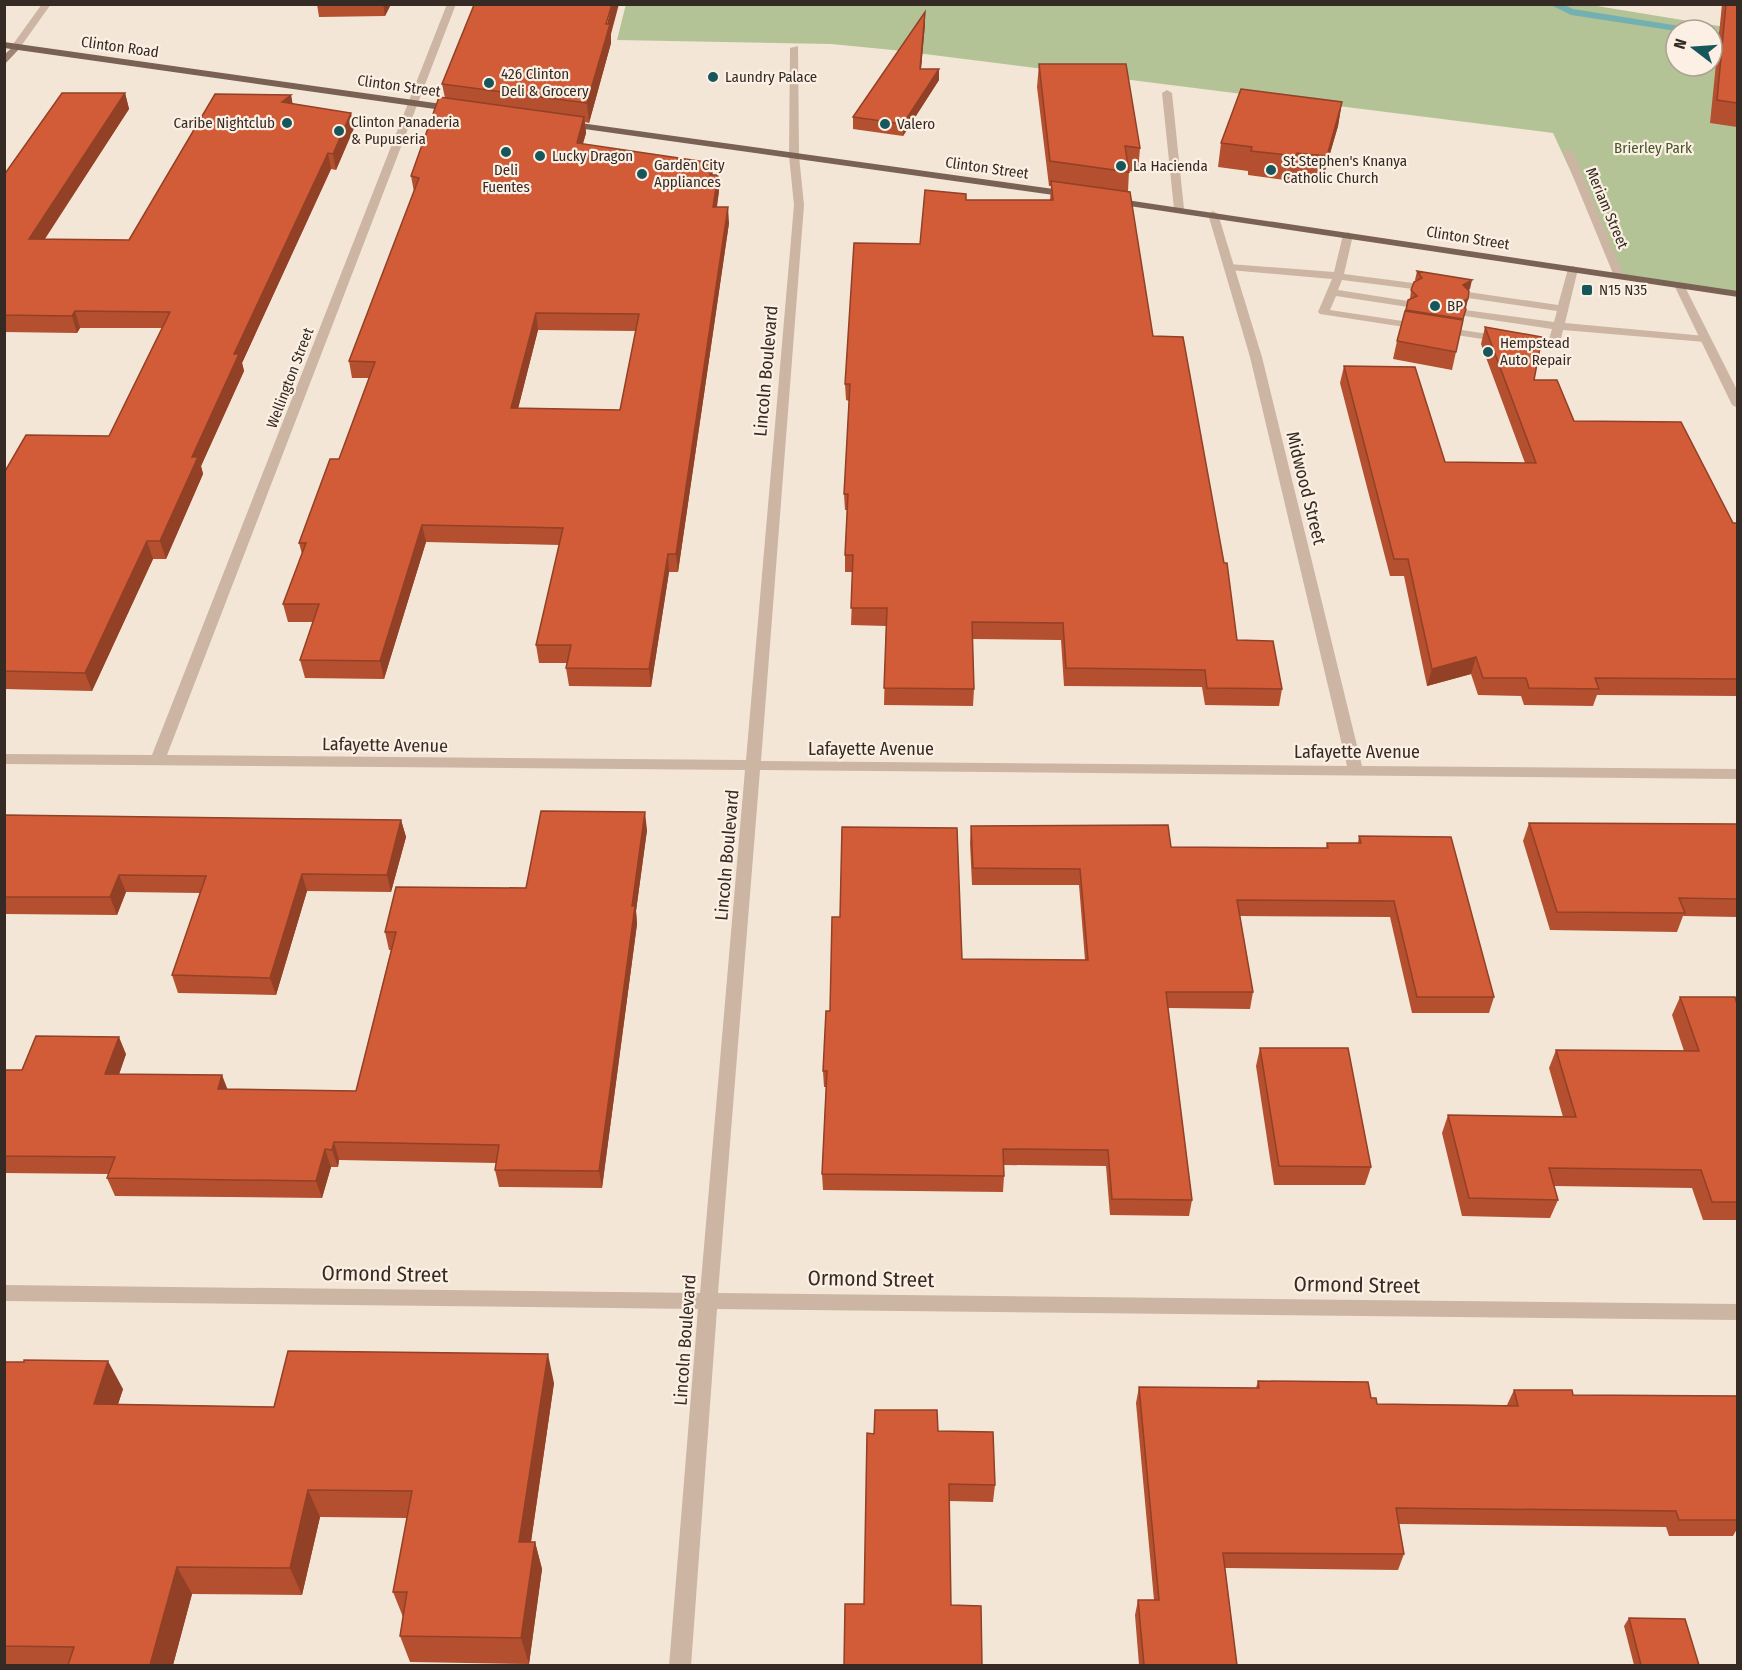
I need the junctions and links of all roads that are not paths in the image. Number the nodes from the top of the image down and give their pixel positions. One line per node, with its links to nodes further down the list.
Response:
1 (47, 4): 4 (street)
2 (452, 4): 9 (street, Wellington Street)
3 (4, 45): 4 (main road, Clinton Road)
4 (16, 47): 6 (street); 7 (main road, Clinton Road)
5 (795, 48): 13 (street, Lincoln Boulevard)
6 (4, 62)
7 (232, 79): 9 (main road, Clinton Street)
8 (1167, 93): 16 (street)
9 (413, 103): 10 (main road, Clinton Street); 35 (street, Wellington Street)
10 (471, 111)
11 (552, 122): 13 (main road, Clinton Street)
12 (1568, 152): 22 (street, Meriam Street)
13 (794, 156): 14 (main road, Clinton Street); 36 (street, Lincoln Boulevard)
14 (1077, 196)
15 (1100, 199): 16 (main road, Clinton Street)
16 (1179, 209): 17 (main road, Clinton Street)
17 (1213, 214): 18 (main road, Clinton Street); 19 (street, Midwood Street)
18 (1348, 235): 20 (main road, Clinton Street); 21 (street)
19 (1229, 267): 21 (street); 37 (street, Midwood Street)
20 (1573, 269): 22 (main road, Clinton Street); 29 (street)
21 (1338, 276): 24 (street); 25 (street)
22 (1619, 276): 23 (main road, Clinton Street)
23 (1679, 285): 26 (main road, Clinton Street); 32 (street)
24 (1413, 286)
25 (1331, 292): 28 (street); 31 (street)
26 (1737, 294)
27 (1468, 295): 29 (street)
28 (1408, 304)
29 (1564, 309): 31 (street)
30 (1465, 313): 31 (street)
31 (1558, 326): 32 (street)
32 (1705, 339): 33 (street)
33 (1737, 405)
34 (4, 759): 35 (street, Lafayette Avenue)
35 (157, 762): 36 (street, Lafayette Avenue)
36 (754, 768): 37 (street, Lafayette Avenue); 40 (street, Lincoln Boulevard)
37 (1356, 772): 38 (street, Lafayette Avenue)
38 (1737, 774)
39 (4, 1293): 40 (street, Ormond Street)
40 (707, 1300): 41 (street, Ormond Street); 42 (street, Lincoln Boulevard)
41 (1737, 1312)
42 (680, 1665)

